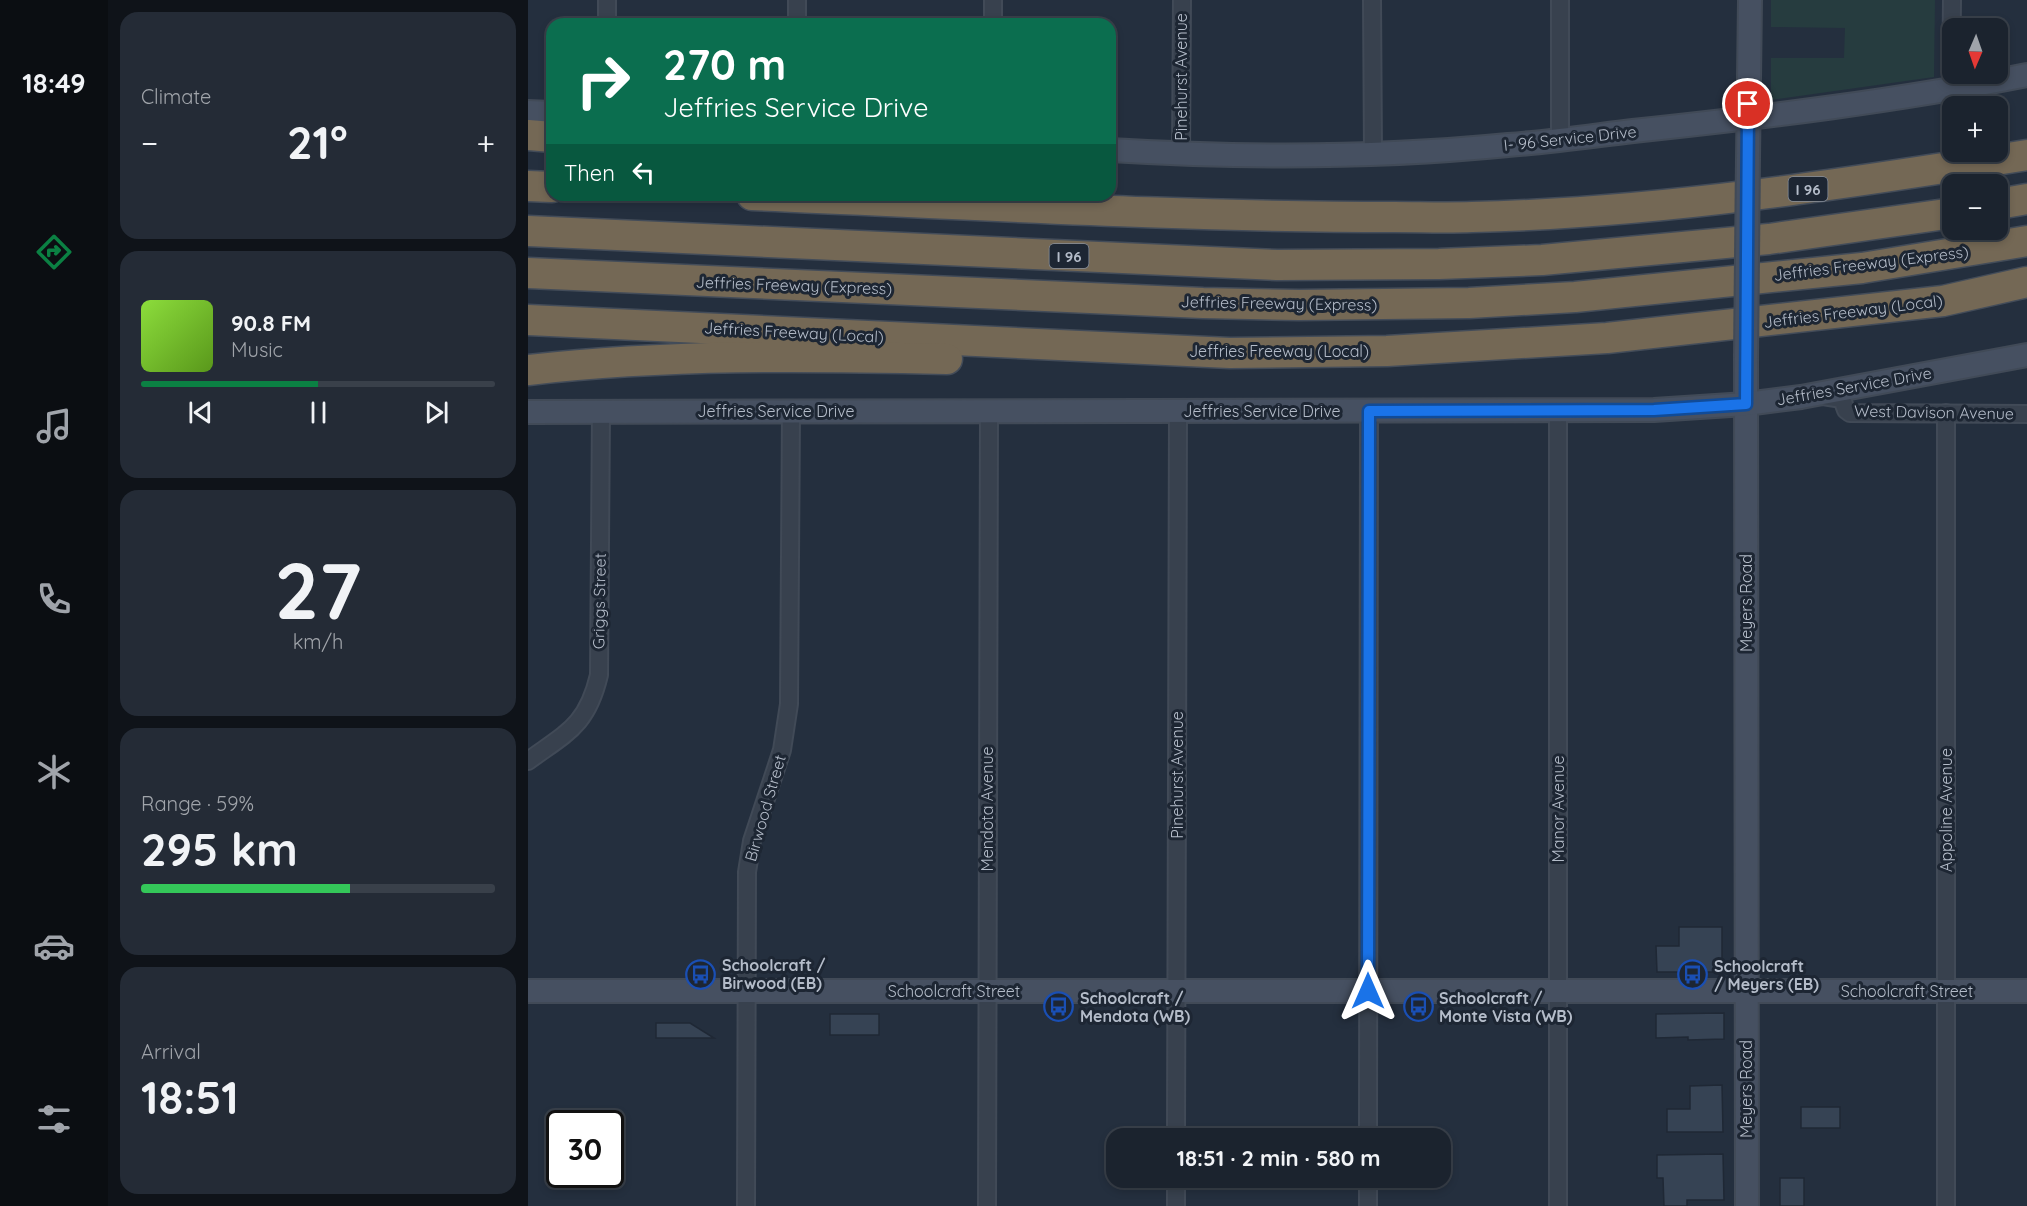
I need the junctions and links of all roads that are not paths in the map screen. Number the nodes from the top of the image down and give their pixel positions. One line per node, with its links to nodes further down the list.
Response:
1 (607, 0): 9 (street)
2 (797, 0): 10 (street)
3 (993, 0): 11 (street)
4 (1182, 0): 23 (street, Pinehurst Avenue)
5 (1372, 0): 24 (street)
6 (1560, 0): 19 (street)
7 (1750, 0): 16 (street, Meyers Road)
8 (1952, 0): 13 (street)
9 (607, 18)
10 (797, 18)
11 (993, 18)
12 (2027, 75): 13 (street, I- 96 Service Drive)
13 (1951, 90): 16 (street, I- 96 Service Drive)
14 (528, 112): 15 (street)
15 (546, 113)
16 (1748, 119): 19 (street, I- 96 Service Drive); 47 (street, Meyers Road, bridge)
17 (528, 135): 18 (highway)
18 (546, 136)
19 (1560, 139): 24 (street, I- 96 Service Drive)
20 (2027, 143): 22 (highway)
21 (1116, 150): 23 (street, I- 96 Service Drive)
22 (2008, 151)
23 (1181, 154): 24 (street, I- 96 Service Drive)
24 (1372, 154)
25 (2027, 155): 26 (highway, I 96)
26 (2008, 158)
27 (1983, 162): 34 (highway, I 96)
28 (528, 186): 29 (highway)
29 (546, 187)
30 (1116, 198): 34 (highway)
31 (2027, 199): 33 (highway)
32 (890, 201): 34 (highway, I 96)
33 (2008, 202)
34 (1189, 214)
35 (1942, 215): 36 (highway, I 96)
36 (528, 231)
37 (2027, 241): 38 (highway, Jeffries Freeway (Express))
38 (528, 273)
39 (2027, 282): 41 (highway, Jeffries Freeway (Local))
40 (2027, 291): 41 (highway)
41 (1943, 301): 43 (highway, Jeffries Freeway (Local))
42 (528, 320): 43 (highway, Jeffries Freeway (Local))
43 (1068, 346): 45 (highway)
44 (2027, 355): 46 (street, Jeffries Service Drive)
45 (528, 370)
46 (1813, 395): 47 (street, Jeffries Service Drive); 55 (street, West Davison Avenue)
47 (1746, 404): 53 (street, Jeffries Service Drive); 64 (street, Meyers Road)
48 (602, 411): 49 (street, Jeffries Service Drive); 54 (street, Jeffries Service Drive); 57 (street, Griggs Street)
49 (791, 411): 50 (street, Jeffries Service Drive); 59 (street, Birwood Street)
50 (989, 411): 51 (street, Jeffries Service Drive); 60 (street, Mendota Avenue)
51 (1178, 411): 52 (street, Jeffries Service Drive); 61 (street, Pinehurst Avenue)
52 (1369, 411): 53 (street, Jeffries Service Drive); 62 (street)
53 (1558, 411): 63 (street, Manor Avenue)
54 (528, 412)
55 (1946, 413): 56 (street, West Davison Avenue); 65 (street, Appoline Avenue)
56 (2027, 414)
57 (528, 761)
58 (528, 991): 59 (street, Schoolcraft Street)
59 (747, 991): 60 (street, Schoolcraft Street); 71 (street, Birwood Street)
60 (987, 991): 61 (street, Schoolcraft Street); 72 (street, Mendota Avenue)
61 (1176, 991): 62 (street, Schoolcraft Street); 67 (street, Pinehurst Avenue)
62 (1368, 991): 63 (street, Schoolcraft Street); 68 (street)
63 (1558, 991): 64 (street, Schoolcraft Street); 75 (street, Manor Avenue)
64 (1746, 991): 65 (street, Schoolcraft Street); 76 (street, Meyers Road)
65 (1946, 991): 66 (street, Schoolcraft Street); 77 (street, Appoline Avenue)
66 (2027, 991)
67 (1176, 1128)
68 (1368, 1128)
69 (1176, 1188): 73 (street)
70 (1368, 1188): 74 (street)
71 (746, 1206)
72 (987, 1206)
73 (1176, 1206)
74 (1368, 1206)
75 (1558, 1206)
76 (1747, 1206)
77 (1947, 1206)

